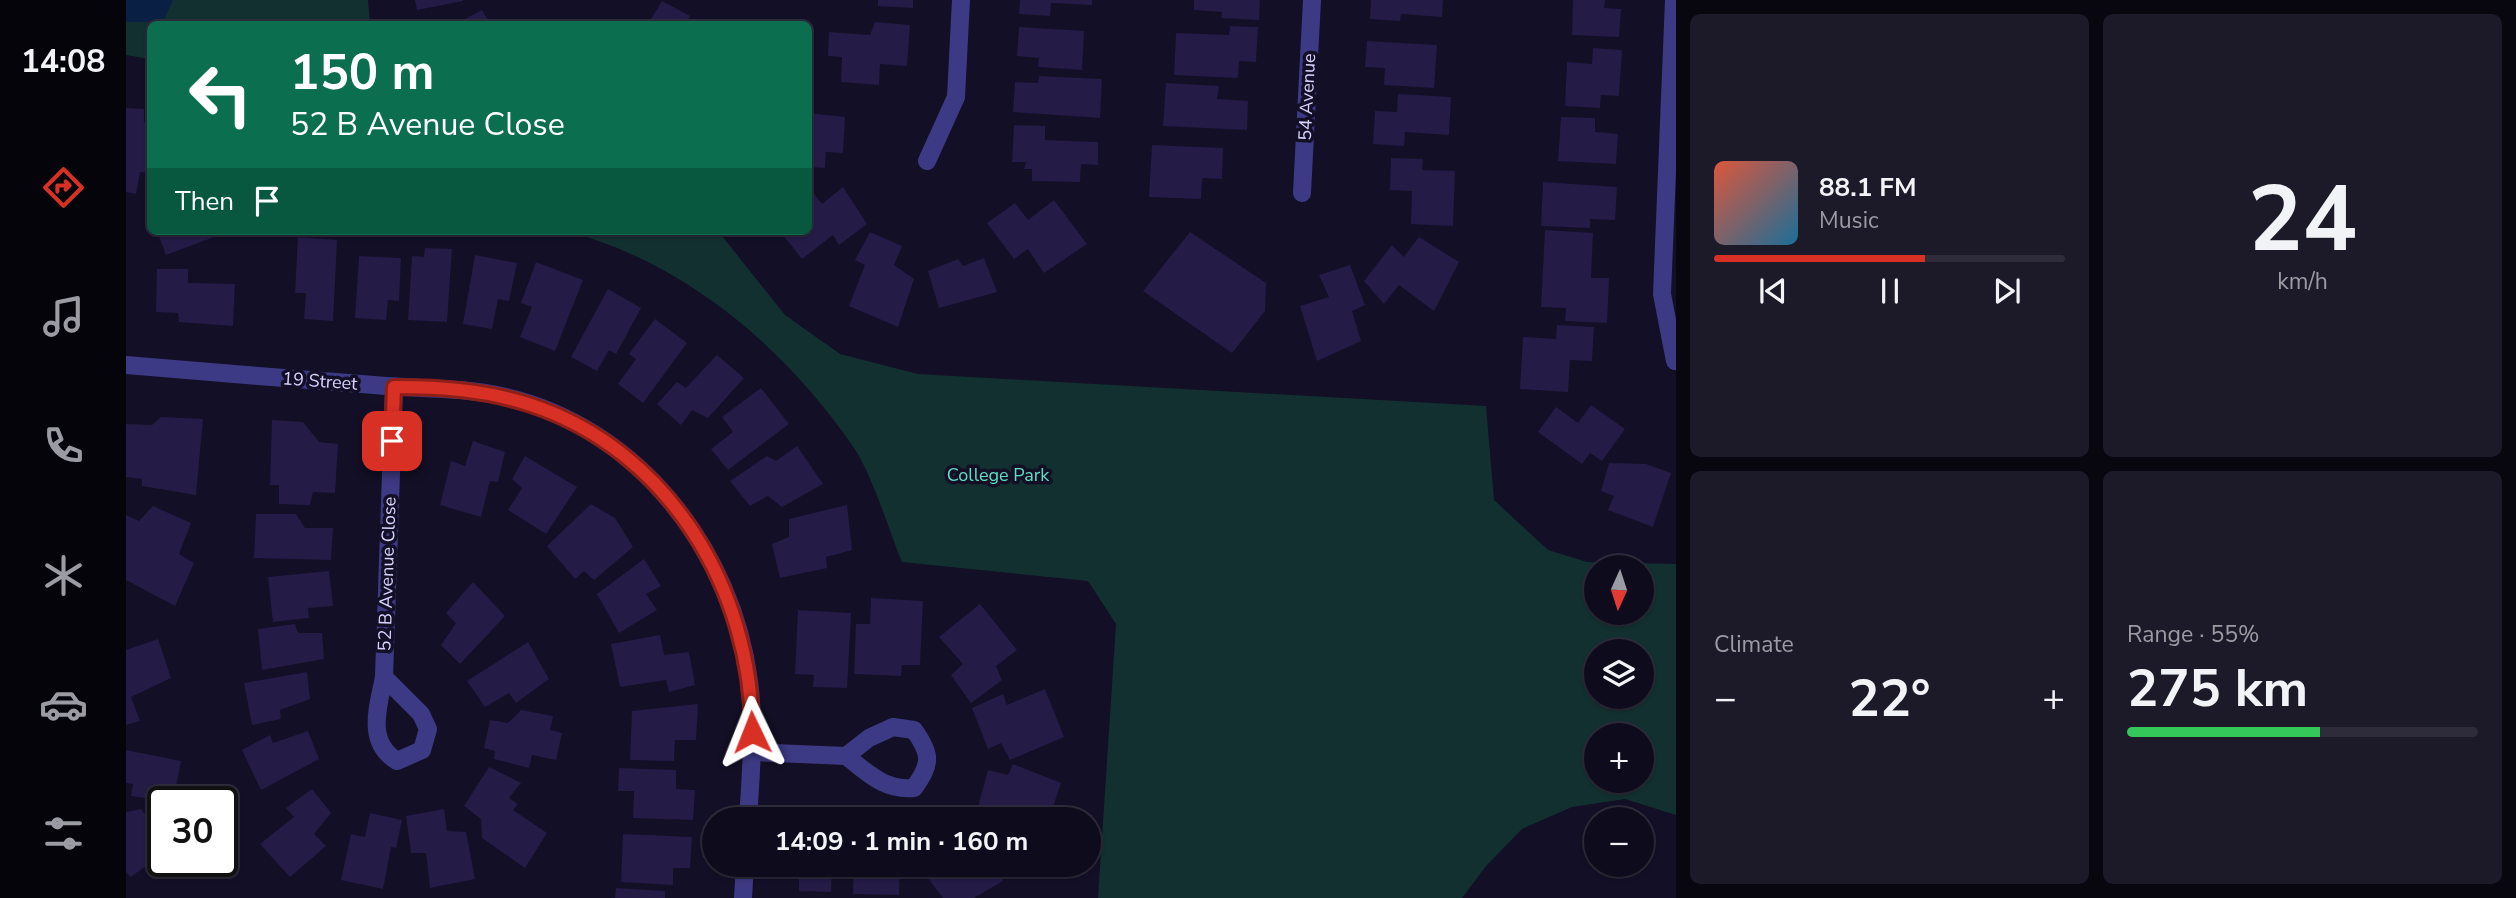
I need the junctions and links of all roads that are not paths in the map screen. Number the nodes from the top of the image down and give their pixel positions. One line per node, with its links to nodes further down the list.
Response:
1 (961, 0): 5 (street)
2 (1312, 0): 6 (street, 54 Avenue)
3 (1674, 0): 4 (street)
4 (1673, 75): 7 (street)
5 (926, 161)
6 (1302, 193)
7 (1675, 361)
8 (126, 365): 9 (street, 19 Street)
9 (394, 387): 10 (street, 52 B Avenue Close); 11 (street, 19 Street)
10 (384, 677)
11 (752, 752): 12 (street); 13 (street, 19 Street)
12 (846, 755)
13 (749, 807)
14 (745, 877): 15 (street)
15 (744, 898)

